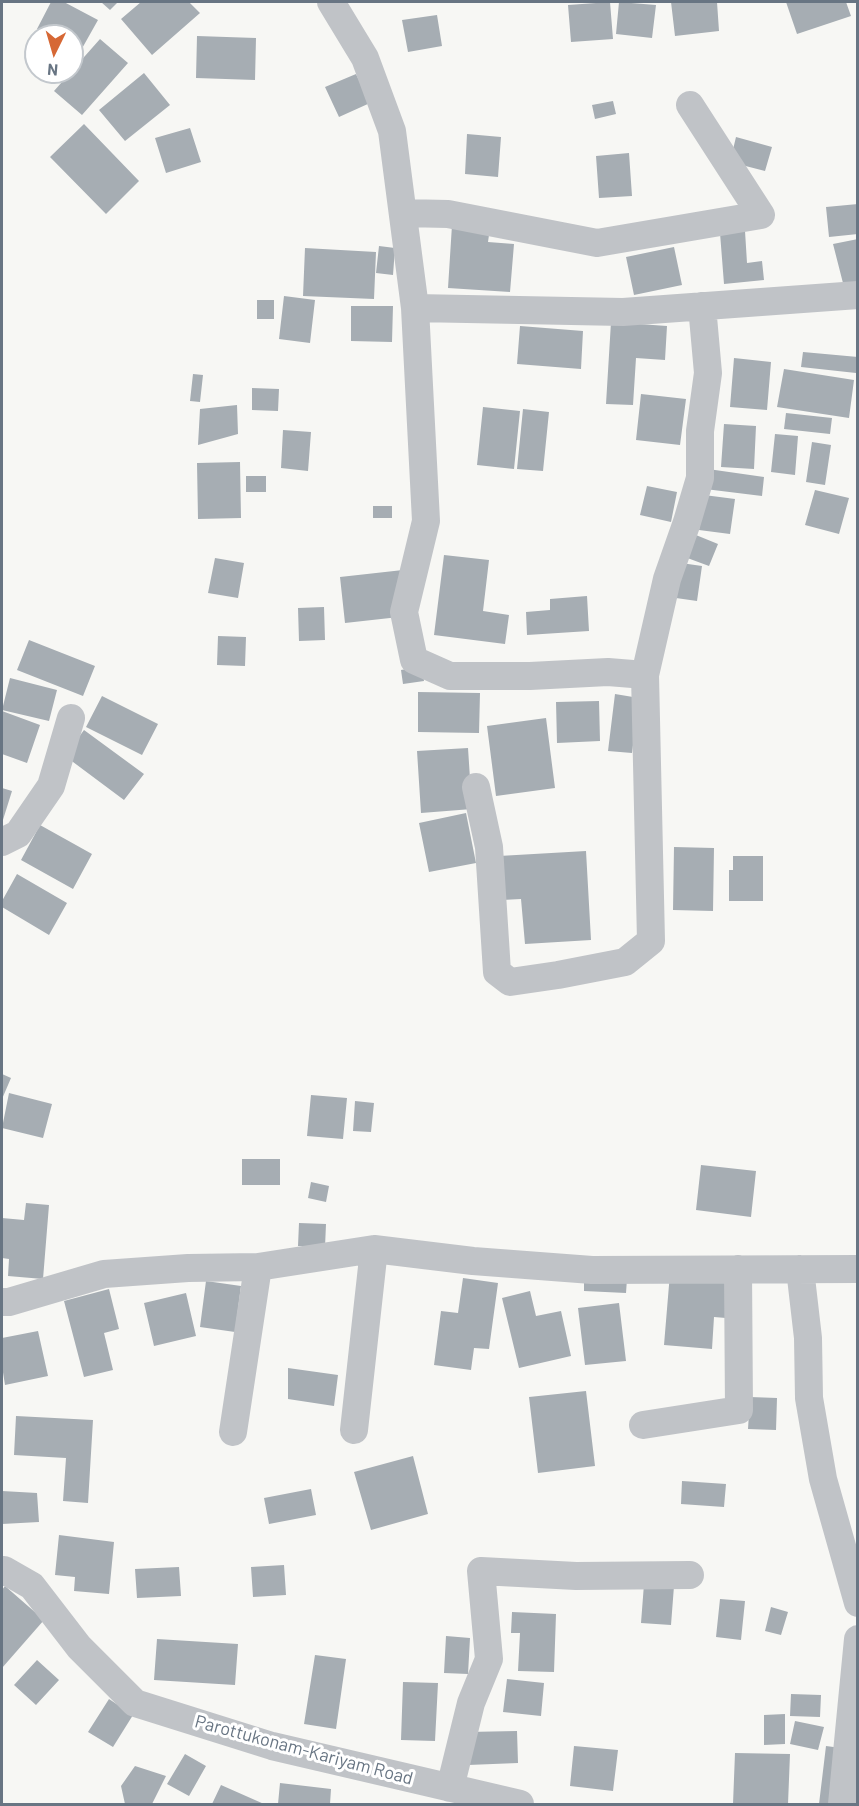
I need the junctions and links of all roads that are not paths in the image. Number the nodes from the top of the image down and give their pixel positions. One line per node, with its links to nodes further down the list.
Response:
1 (331, 2): 3 (street)
2 (690, 105): 3 (street)
3 (403, 213): 6 (street)
4 (858, 295): 5 (street)
5 (702, 306): 6 (street); 7 (street)
6 (415, 308): 7 (street)
7 (645, 675): 9 (street)
8 (71, 718): 10 (street)
9 (476, 787)
10 (2, 842)
11 (374, 1249): 12 (street); 13 (street); 18 (street)
12 (258, 1267): 16 (street); 19 (street)
13 (738, 1269): 14 (street); 17 (street)
14 (800, 1269): 15 (street); 22 (street)
15 (858, 1269)
16 (2, 1302)
17 (643, 1425)
18 (354, 1430)
19 (233, 1432)
20 (2, 1572): 24 (street, Parottukonam-Kariyam Road)
21 (690, 1575): 24 (street)
22 (858, 1603)
23 (858, 1639): 26 (street)
24 (450, 1788): 25 (street, Parottukonam-Kariyam Road)
25 (520, 1804)
26 (842, 1804)

